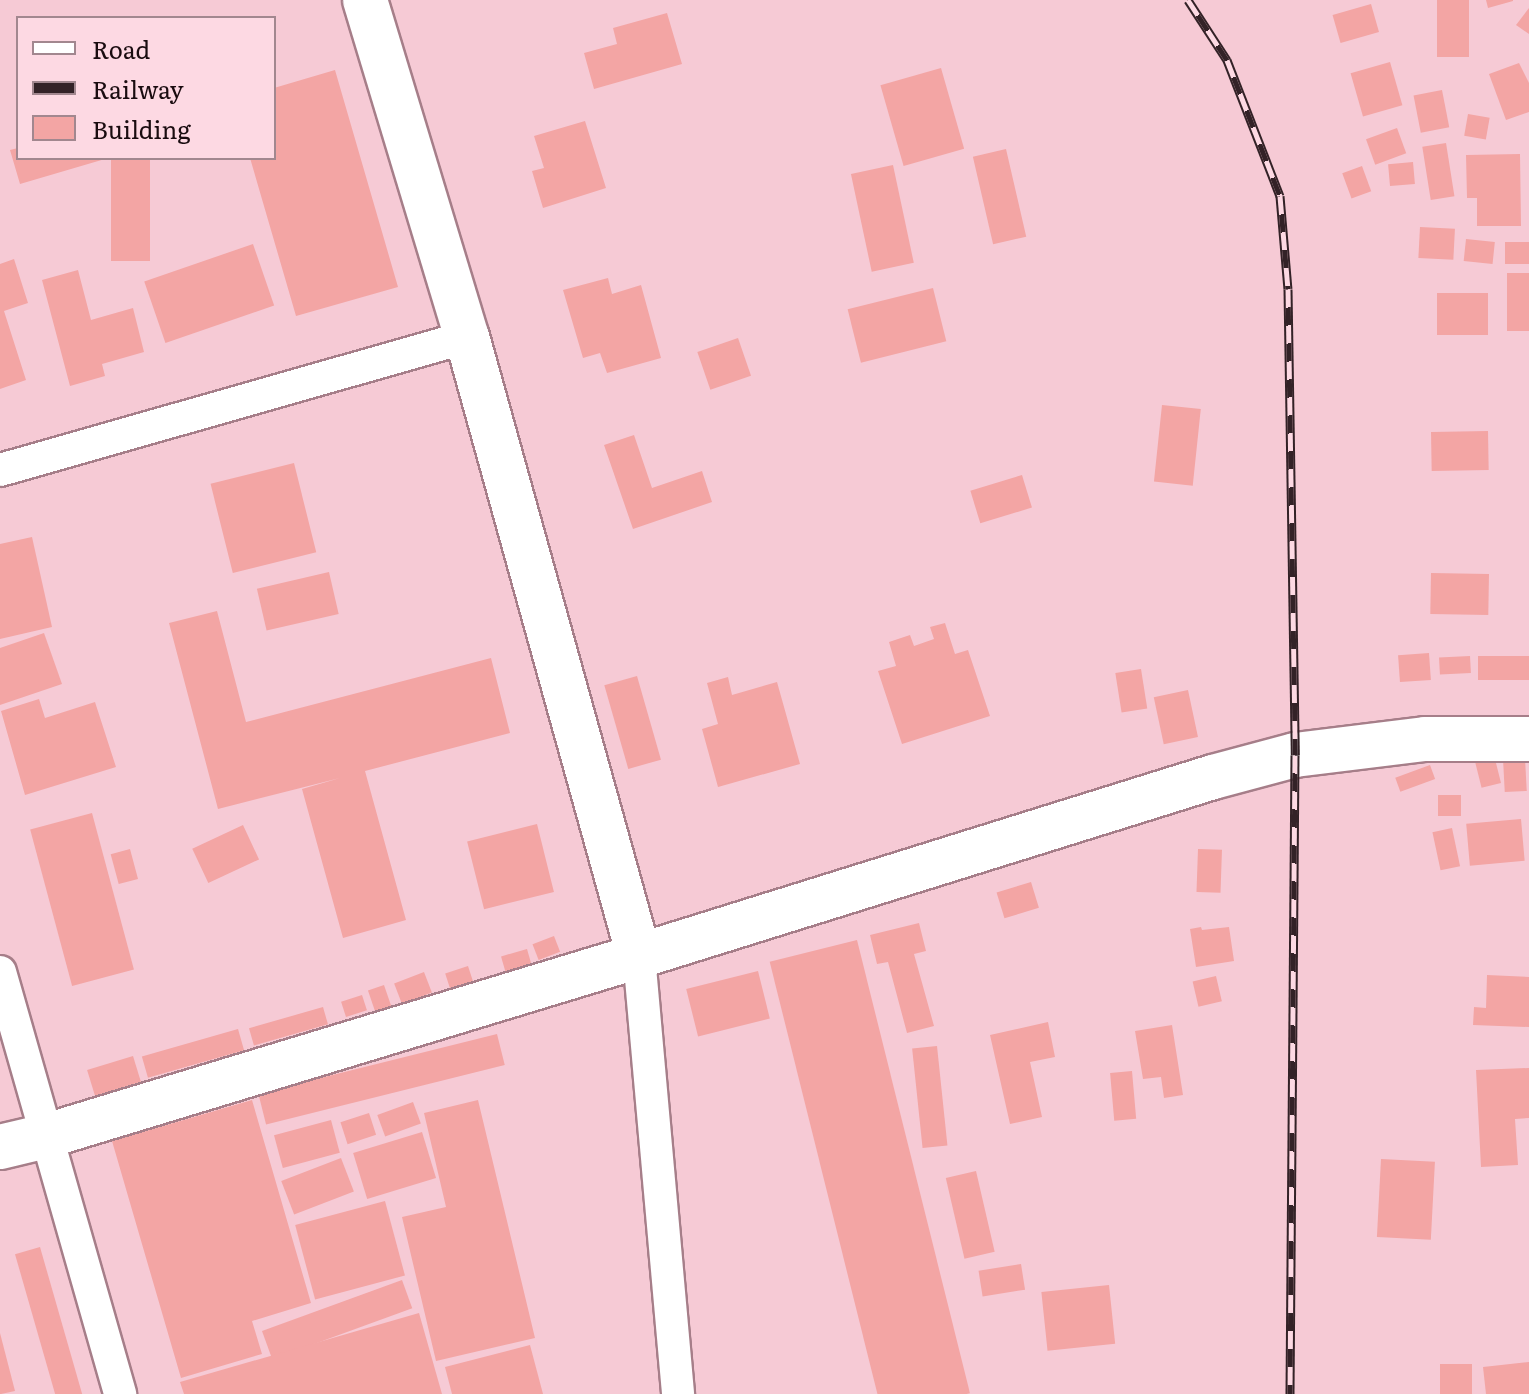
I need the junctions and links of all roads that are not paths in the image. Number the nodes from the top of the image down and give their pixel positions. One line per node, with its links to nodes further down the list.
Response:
1 (365, 0): 2 (street)
2 (467, 337): 3 (street); 5 (street)
3 (0, 470)
4 (1529, 739): 5 (street)
5 (639, 956): 7 (street); 10 (street)
6 (0, 972): 7 (street)
7 (46, 1136): 8 (street); 9 (street)
8 (0, 1147)
9 (120, 1394)
10 (678, 1394)

